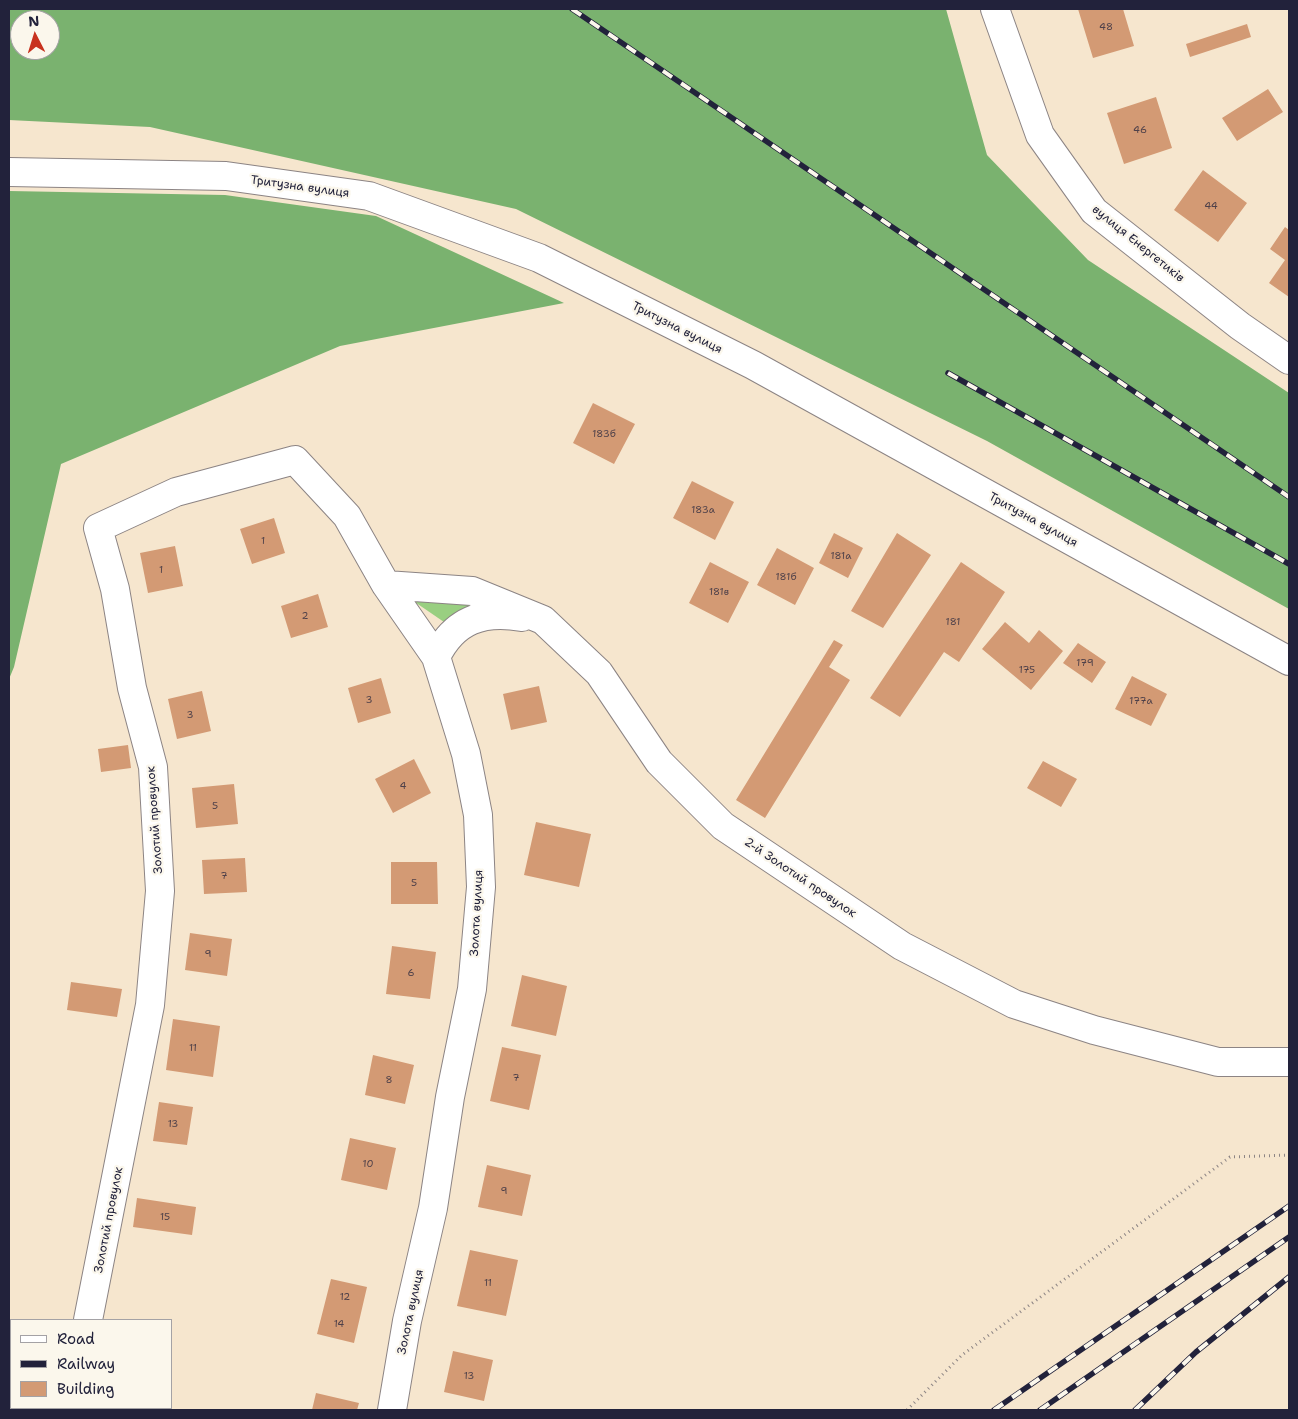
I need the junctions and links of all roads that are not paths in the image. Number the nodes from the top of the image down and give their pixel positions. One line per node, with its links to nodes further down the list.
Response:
1 (995, 9): 3 (street, вулиця Енергетиків)
2 (9, 172): 8 (street, Тритузна вулиця)
3 (1289, 360)
4 (295, 460): 5 (street, Золота вулиця); 10 (street, Золотий провулок)
5 (386, 585): 6 (street, 2-й Золотий провулок); 7 (street, Золота вулиця)
6 (543, 620): 7 (street); 9 (street, 2-й Золотий провулок)
7 (436, 657): 11 (street, Золота вулиця)
8 (1289, 661)
9 (1289, 1062)
10 (88, 1319)
11 (392, 1410)

